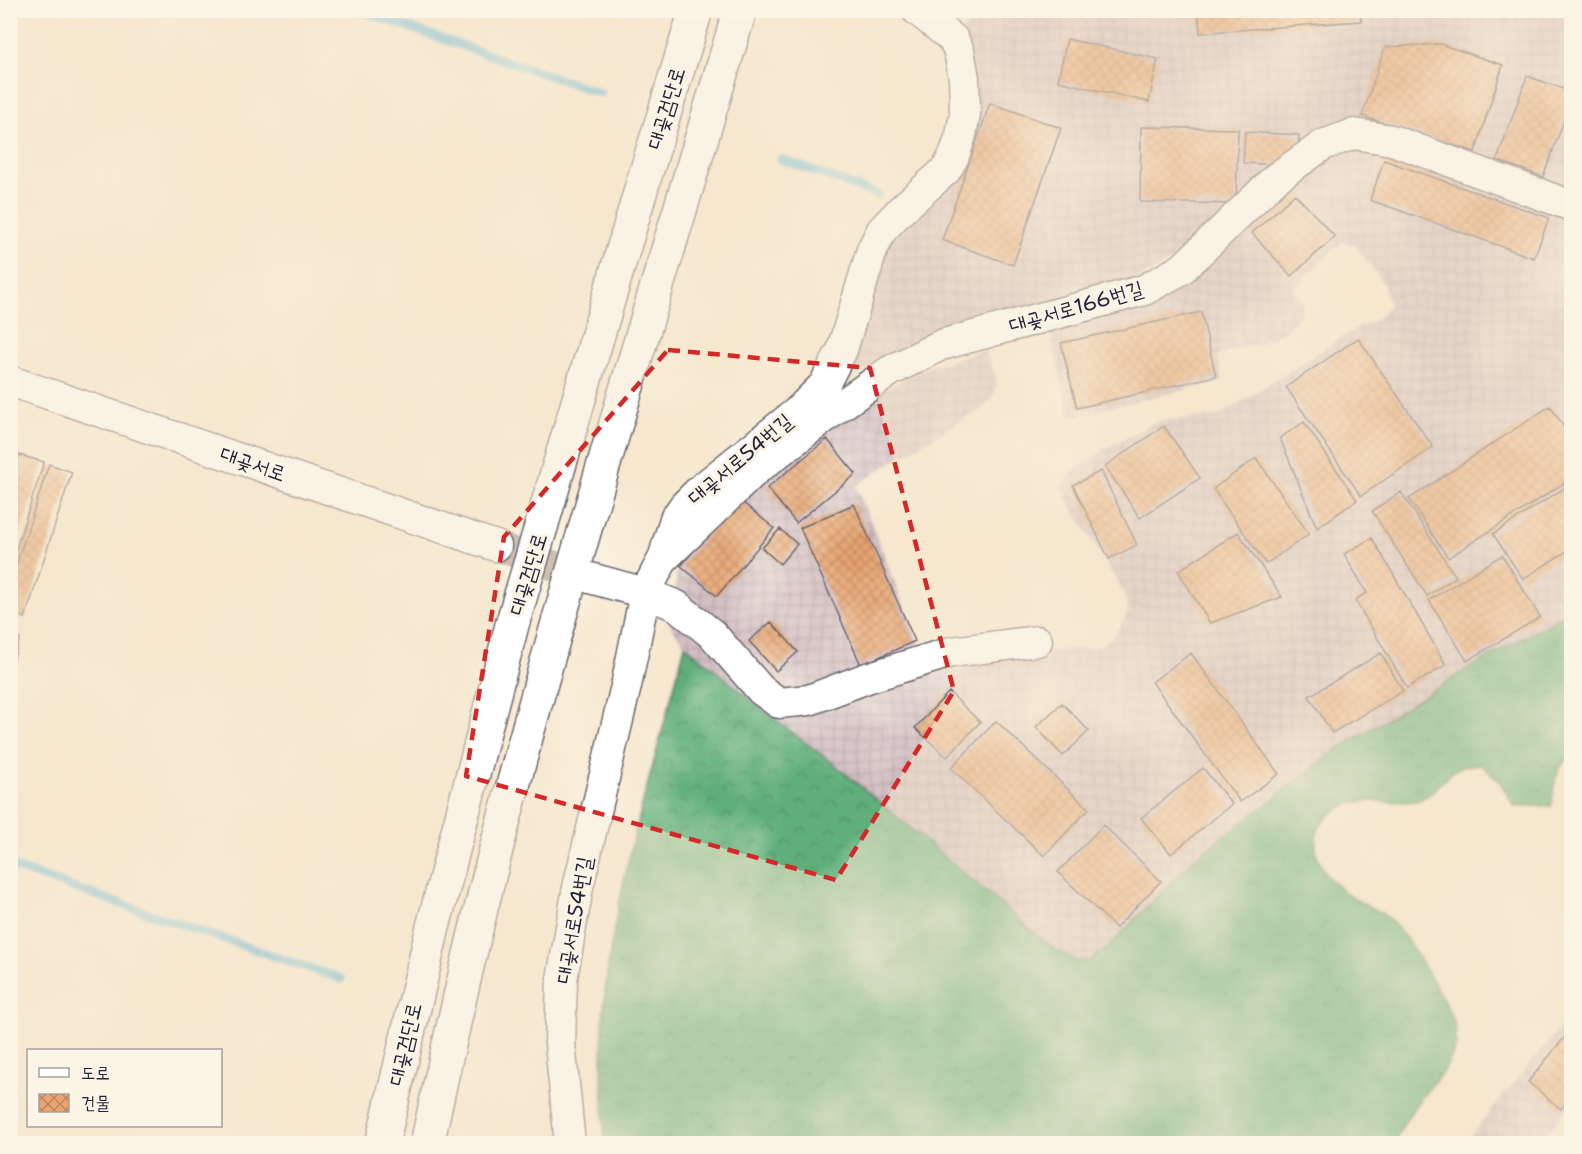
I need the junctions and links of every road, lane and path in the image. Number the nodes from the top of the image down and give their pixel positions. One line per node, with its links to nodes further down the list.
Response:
1 (696, 10): 11 (main road, 대곶검단로)
2 (740, 10): 12 (main road, 대곶검단로)
3 (917, 10): 7 (lane, 대곶서로54번길)
4 (1572, 206): 7 (lane, 대곶서로166번길)
5 (10, 381): 6 (lane, 대곶서로)
6 (496, 546)
7 (663, 559): 9 (lane, 대곶서로54번길)
8 (590, 578): 9 (lane)
9 (645, 593): 10 (lane); 13 (lane, 대곶서로54번길)
10 (1037, 641)
11 (382, 1143)
12 (427, 1143)
13 (570, 1143)

